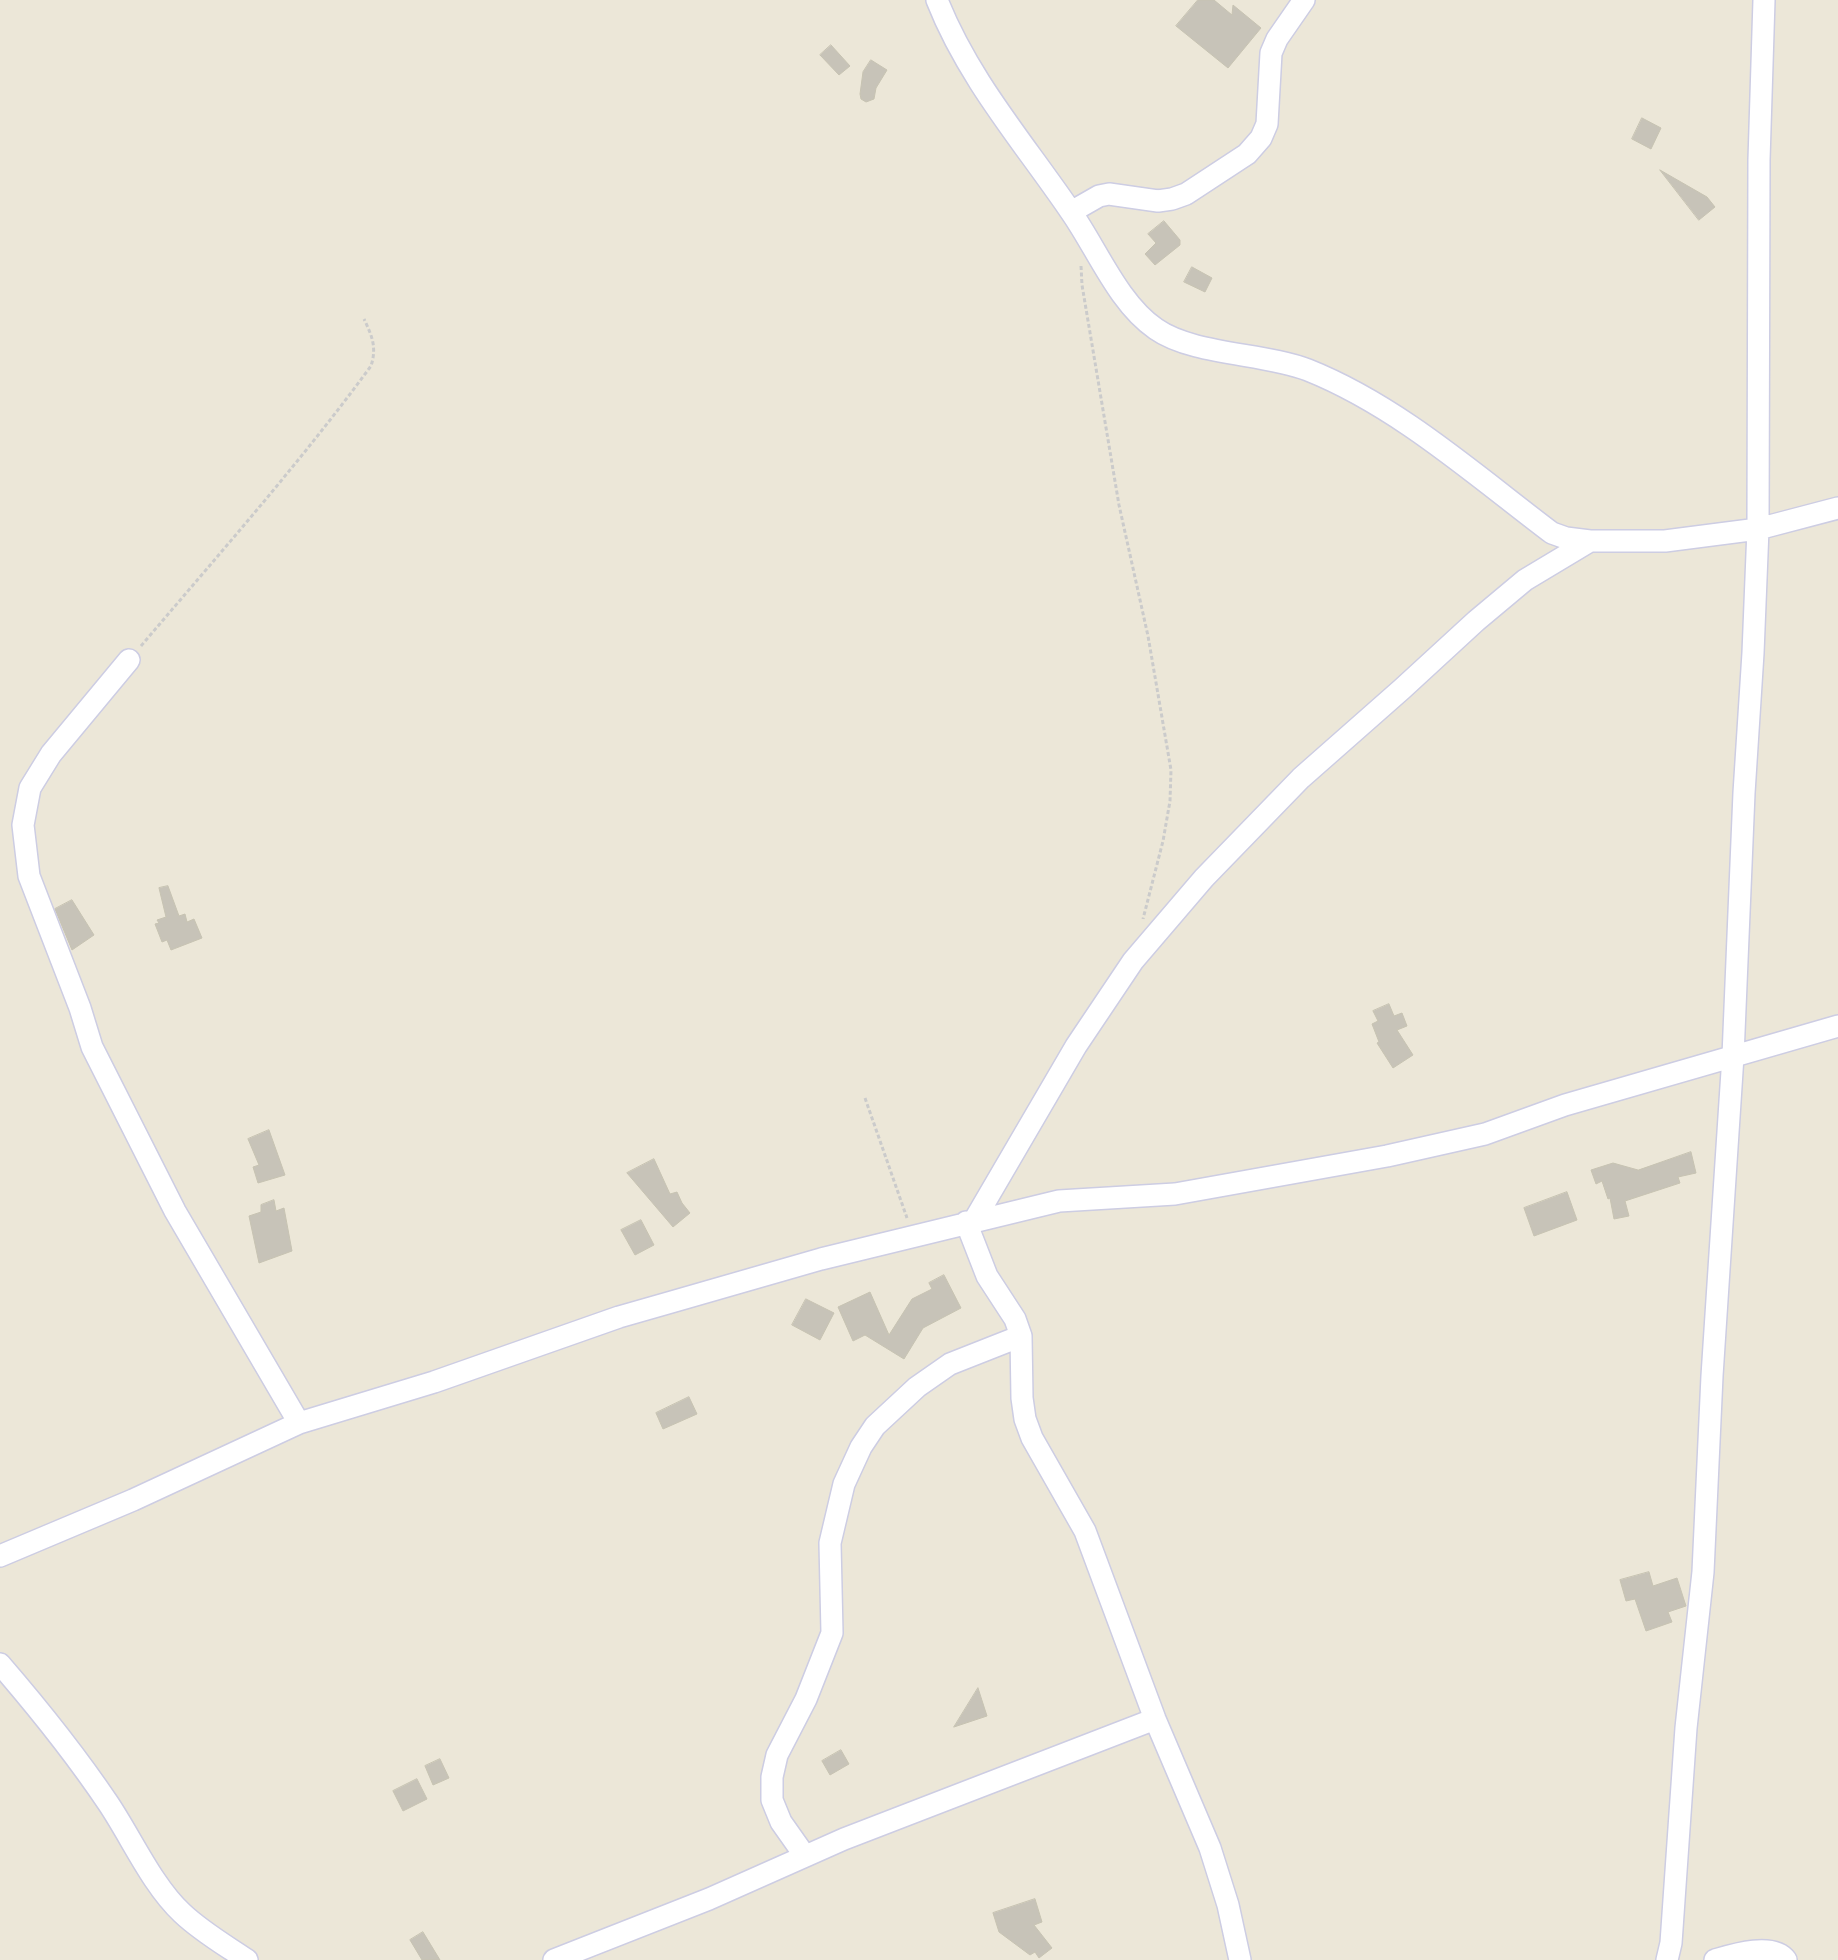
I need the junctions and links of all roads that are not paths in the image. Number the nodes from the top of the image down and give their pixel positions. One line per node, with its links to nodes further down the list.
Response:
1 (937, 0): 4 (street)
2 (1304, 0): 4 (street)
3 (1764, 0): 6 (street)
4 (1072, 212): 7 (street)
5 (1838, 508): 6 (street)
6 (1758, 529): 7 (street); 10 (street)
7 (1590, 541): 11 (street)
8 (129, 660): 13 (street)
9 (1838, 1026): 10 (street)
10 (1733, 1056): 11 (street); 21 (street)
11 (970, 1221): 12 (street); 13 (street)
12 (1021, 1336): 16 (street); 17 (street)
13 (299, 1423): 14 (street)
14 (0, 1556)
15 (0, 1664): 18 (street)
16 (1155, 1719): 17 (street); 20 (street)
17 (805, 1856): 19 (street)
18 (247, 1960)
19 (554, 1960)
20 (1240, 1960)
21 (1667, 1960)
22 (1715, 1960): 23 (street)
23 (1786, 1960)

